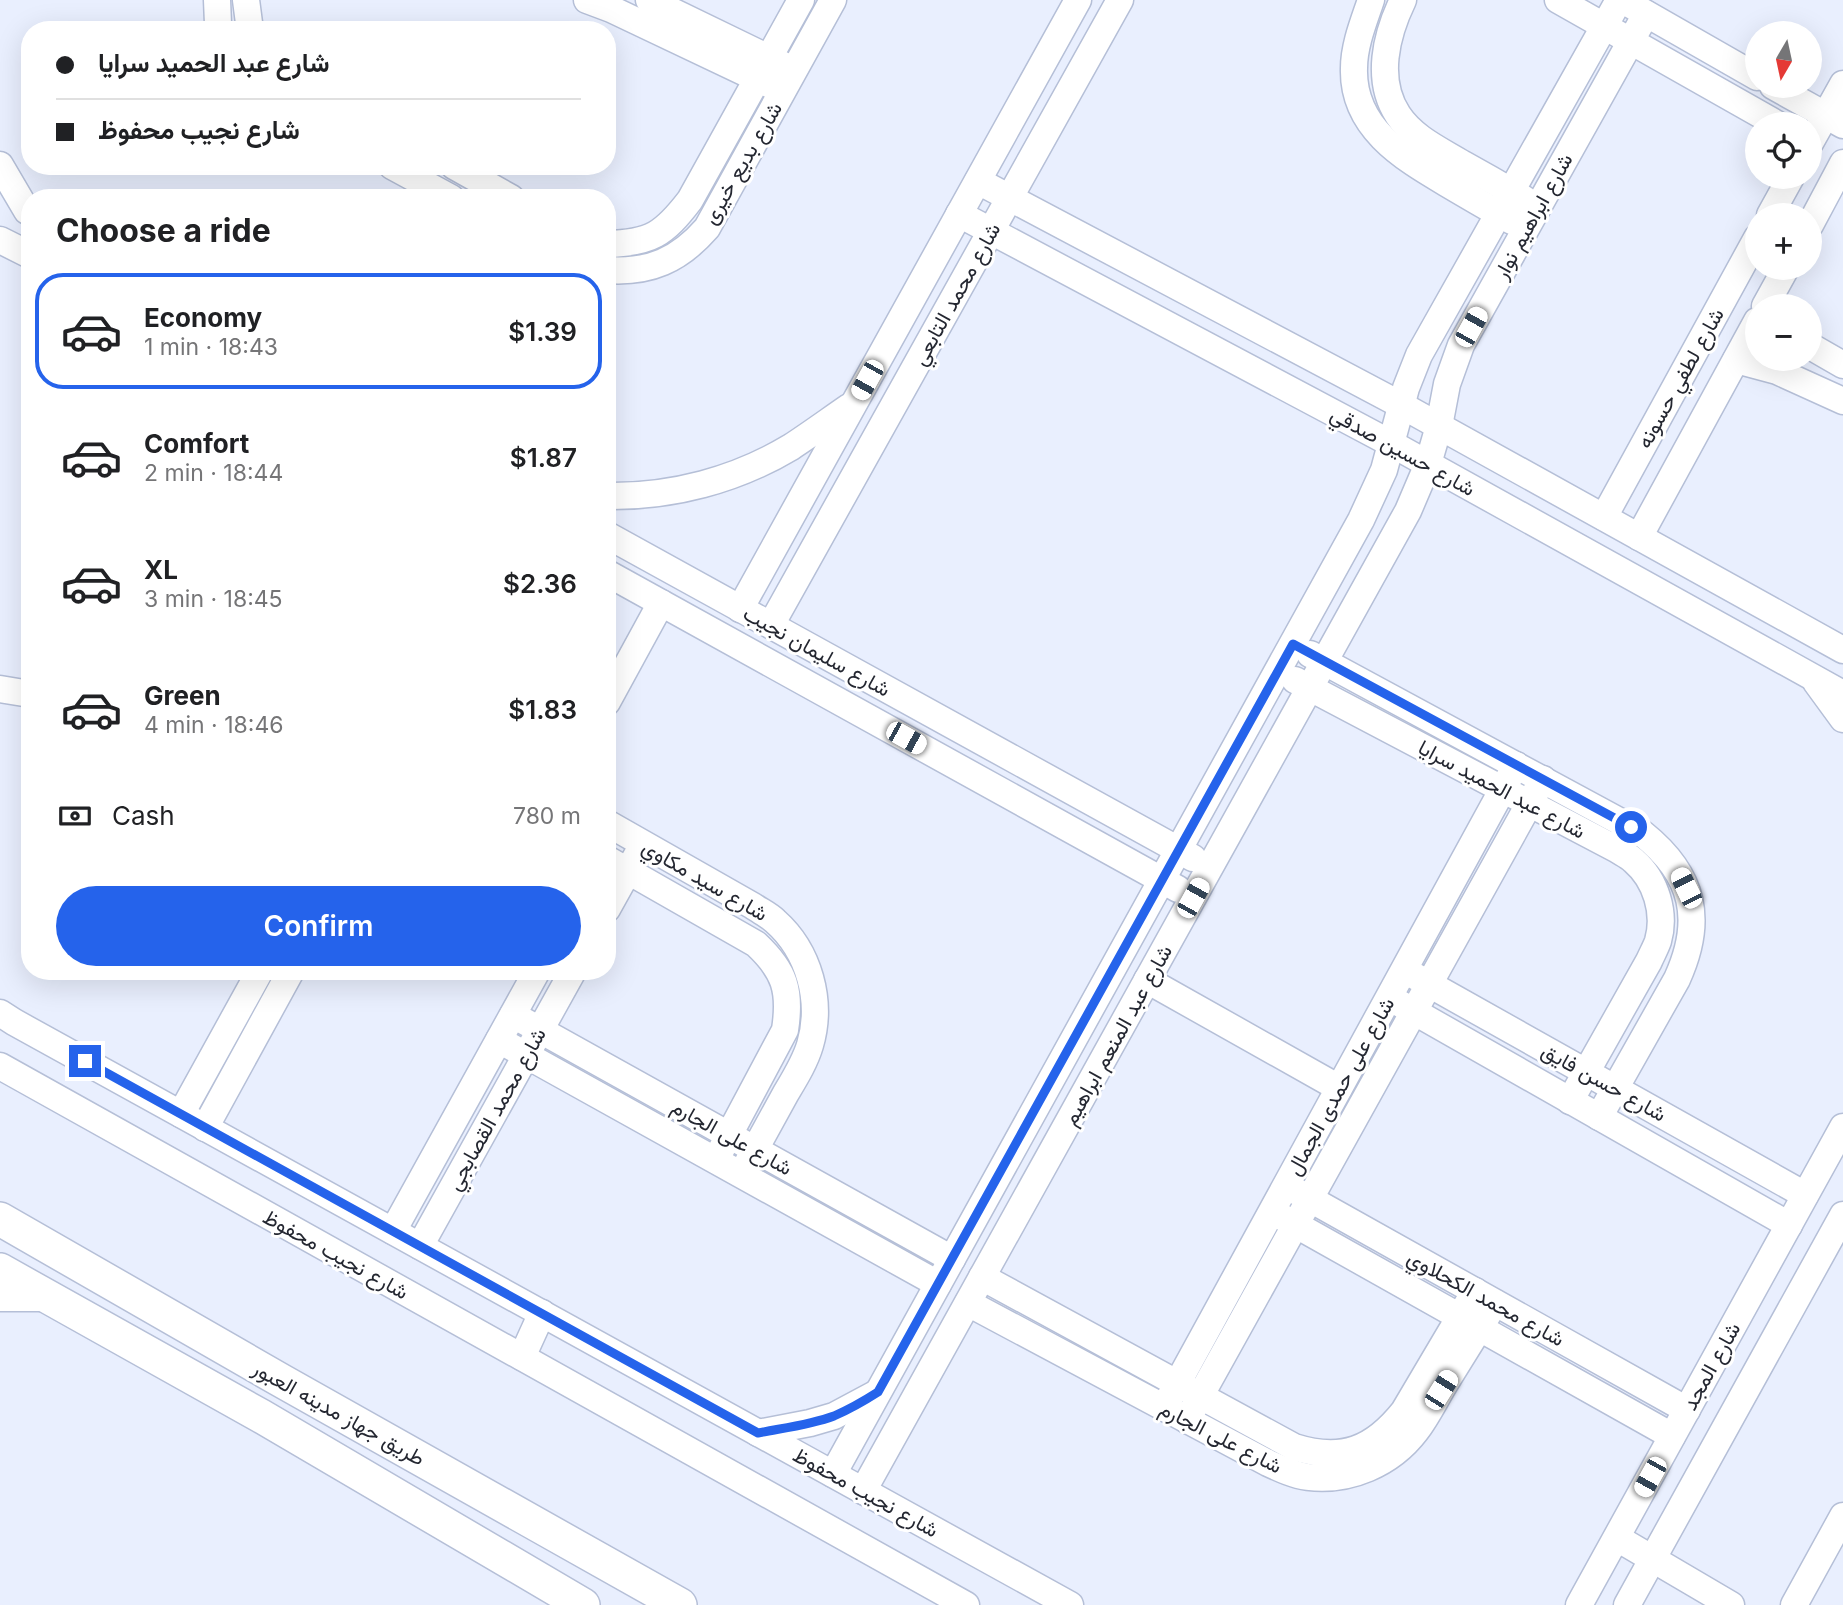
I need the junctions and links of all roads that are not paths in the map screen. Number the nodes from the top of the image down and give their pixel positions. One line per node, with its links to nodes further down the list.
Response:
1 (217, 0): 14 (street)
2 (246, 0): 15 (street)
3 (587, 0): 18 (street)
4 (649, 0): 18 (street)
5 (801, 0): 18 (street, شارع بديع خيرى)
6 (833, 0): 20 (street, شارع بديع خيرى)
7 (1078, 0): 30 (street, شارع محمد التابعي)
8 (1120, 0): 34 (street, شارع محمد التابعي)
9 (1371, 0): 36 (street)
10 (1403, 0): 36 (street)
11 (1558, 0): 16 (street)
12 (1620, 0): 13 (street); 16 (street, شارع ابراهيم نوار)
13 (1646, 14): 17 (street, شارع ابراهيم نوار); 19 (street)
14 (218, 21)
15 (248, 21)
16 (1604, 26): 17 (street); 36 (street, شارع ابراهيم نوار)
17 (1630, 41): 23 (street); 40 (street, شارع ابراهيم نوار)
18 (763, 69): 20 (street); 42 (street, شارع بديع خيرى)
19 (1745, 70)
20 (788, 81): 44 (street, شارع بديع خيرى)
21 (1843, 84): 24 (street)
22 (1795, 98): 24 (street)
23 (1756, 112)
24 (1834, 120)
25 (1822, 150): 26 (street)
26 (1843, 162): 37 (street)
27 (0, 166): 35 (street)
28 (409, 175): 31 (street)
29 (470, 175): 32 (street)
30 (978, 181): 34 (street, شارع حسين صدقي); 39 (street, شارع محمد التابعي)
31 (435, 189)
32 (495, 189)
33 (0, 190): 38 (street)
34 (1010, 197): 41 (street, شارع محمد التابعي); 51 (street, شارع حسين صدقي)
35 (21, 200)
36 (1505, 202): 40 (street); 51 (street, شارع ابراهيم نوار)
37 (1822, 203)
38 (21, 206)
39 (959, 214): 41 (street, شارع حسين صدقي); 50 (street, شارع محمد التابعي)
40 (1532, 218): 52 (street, شارع ابراهيم نوار)
41 (992, 231): 53 (street, شارع حسين صدقي); 62 (street, شارع محمد التابعي)
42 (616, 244)
43 (1745, 260): 56 (street, شارع لطفي حسونه)
44 (616, 270)
45 (1745, 343): 47 (street, شارع لطفي حسونه)
46 (1822, 353): 48 (street)
47 (1736, 360): 49 (street); 57 (street, شارع لطفي حسونه)
48 (1843, 365)
49 (1843, 401)
50 (853, 404): 55 (street); 61 (street, شارع محمد التابعي)
51 (1401, 405): 52 (street, شارع حسين صدقي); 53 (street, شارع عبد المنعم ابراهيم)
52 (1439, 426): 54 (street, شارع عبد المنعم ابراهيم); 56 (street, شارع حسين صدقي)
53 (1392, 444): 54 (street, شارع حسين صدقي); 63 (street, شارع عبد المنعم ابراهيم)
54 (1428, 464): 65 (street, شارع عبد المنعم ابراهيم); 68 (street, شارع حسين صدقي)
55 (616, 496)
56 (1604, 517): 57 (street, شارع حسين صدقي)
57 (1639, 537): 64 (street, شارع حسين صدقي)
58 (616, 540): 61 (street, شارع سليمان نجيب)
59 (616, 578): 60 (street, شارع سليمان نجيب)
60 (661, 603): 66 (street, شارع سليمان نجيب); 69 (street)
61 (740, 609): 62 (street, شارع سليمان نجيب)
62 (780, 630): 66 (street, شارع محمد التابعي); 81 (street, شارع سليمان نجيب)
63 (1293, 644): 65 (street, شارع عبد الحميد سرايا); 67 (street, شارع عبد المنعم ابراهيم)
64 (1840, 647)
65 (1324, 661): 71 (street, شارع عبد المنعم ابراهيم); 75 (street, شارع عبد الحميد سرايا)
66 (773, 665): 84 (street, شارع سليمان نجيب)
67 (1278, 671): 71 (street, شارع عبد الحميد سرايا); 81 (street, شارع عبد المنعم ابراهيم)
68 (1814, 677): 73 (street, شارع حسين صدقي); 74 (street)
69 (616, 686)
70 (0, 688): 72 (street)
71 (1310, 688): 77 (street, شارع عبد الحميد سرايا); 83 (street, شارع عبد المنعم ابراهيم)
72 (21, 692)
73 (1843, 694)
74 (1843, 719)
75 (1516, 765): 76 (street, شارع عبد الحميد سرايا); 77 (street, شارع على حمدى الجمال)
76 (1542, 779): 78 (street, شارع على حمدى الجمال); 103 (street, شارع عبد الحميد سرايا)
77 (1502, 790): 78 (street, شارع عبد الحميد سرايا); 86 (street, شارع على حمدى الجمال)
78 (1529, 804): 92 (street, شارع على حمدى الجمال); 101 (street, شارع عبد الحميد سرايا)
79 (616, 834): 80 (street, شارع سيد مكاوي)
80 (643, 844): 82 (street); 110 (street, شارع سيد مكاوي)
81 (1179, 850): 83 (street, شارع سليمان نجيب); 84 (street, شارع عبد المنعم ابراهيم)
82 (618, 865): 109 (street, شارع سيد مكاوي)
83 (1210, 867): 85 (street, شارع عبد المنعم ابراهيم)
84 (1162, 881): 85 (street, شارع سليمان نجيب); 123 (street, شارع عبد المنعم ابراهيم)
85 (1193, 898): 91 (street, شارع عبد المنعم ابراهيم)
86 (1404, 970): 92 (street, شارع حسن فايق); 93 (street, شارع على حمدى الجمال)
87 (255, 980): 105 (street)
88 (286, 980): 108 (street)
89 (532, 980): 96 (street, شارع محمد القصابجي)
90 (568, 980): 97 (street, شارع محمد القصابجي)
91 (1147, 980): 102 (street); 125 (street, شارع عبد المنعم ابراهيم)
92 (1429, 984): 94 (street, شارع على حمدى الجمال); 101 (street, شارع حسن فايق)
93 (1389, 997): 94 (street, شارع حسن فايق); 102 (street, شارع على حمدى الجمال)
94 (1414, 1012): 104 (street, شارع حسن فايق); 115 (street, شارع على حمدى الجمال)
95 (0, 1013): 105 (street, شارع نجيب محفوظ)
96 (513, 1015): 97 (street, شارع على الجارم); 98 (street, شارع محمد القصابجي)
97 (540, 1030): 99 (street, شارع محمد القصابجي); 109 (street, شارع على الجارم)
98 (499, 1040): 99 (street, شارع على الجارم); 121 (street, شارع محمد القصابجي)
99 (526, 1056): 111 (street, شارع على الجارم); 122 (street, شارع محمد القصابجي)
100 (0, 1066): 135 (street, شارع نجيب محفوظ)
101 (1586, 1072): 103 (street, شارع حسن فايق); 104 (street, شارع عبد الحميد سرايا)
102 (1339, 1088): 113 (street, شارع على حمدى الجمال)
103 (1615, 1088): 106 (street, شارع عبد الحميد سرايا); 114 (street, شارع حسن فايق)
104 (1570, 1101): 106 (street, شارع حسن فايق)
105 (181, 1114): 108 (street, شارع نجيب محفوظ)
106 (1598, 1117): 120 (street, شارع حسن فايق)
107 (1843, 1127): 114 (street, شارع المجد)
108 (205, 1128): 121 (street, شارع نجيب محفوظ)
109 (729, 1135): 110 (street, شارع على الجارم); 111 (street, شارع سيد مكاوي)
110 (755, 1149): 112 (street, شارع سيد مكاوي); 123 (street, شارع على الجارم)
111 (715, 1161): 112 (street, شارع على الجارم)
112 (741, 1175): 126 (street, شارع على الجارم)
113 (1286, 1185): 115 (street, شارع محمد الكحلاوي); 116 (street, شارع على حمدى الجمال)
114 (1805, 1195): 120 (street, شارع المجد)
115 (1310, 1199): 119 (street, شارع على حمدى الجمال); 127 (street, شارع محمد الكحلاوي)
116 (1272, 1211): 119 (street, شارع محمد الكحلاوي); 137 (street, شارع على حمدى الجمال)
117 (1843, 1215): 134 (street, شارع المجد)
118 (0, 1219): 136 (main road, طريق جهاز مدينه العبور)
119 (1296, 1225): 132 (street, شارع محمد الكحلاوي); 137 (street, شارع على حمدى الجمال)
120 (1788, 1225): 133 (street, شارع المجد)
121 (393, 1231): 122 (street, شارع نجيب محفوظ)
122 (420, 1246): 131 (street, شارع نجيب محفوظ)
123 (952, 1259): 126 (street, شارع عبد المنعم ابراهيم)
124 (0, 1270): 129 (main road, طريق جهاز مدينه العبور)
125 (982, 1277): 130 (street, شارع عبد المنعم ابراهيم); 137 (street, شارع على الجارم)
126 (938, 1284): 138 (street, شارع عبد المنعم ابراهيم)
127 (1485, 1297): 132 (street, شارع على الجارم); 139 (street, شارع محمد الكحلاوي)
128 (0, 1298): 129 (street)
129 (53, 1298): 141 (main road, طريق جهاز مدينه العبور)
130 (968, 1303): 140 (street, شارع على الجارم); 146 (street, شارع عبد المنعم ابراهيم)
131 (542, 1313): 135 (street); 142 (street, شارع نجيب محفوظ)
132 (1469, 1322): 143 (street, شارع محمد الكحلاوي); 144 (street, شارع على الجارم)
133 (1730, 1332): 134 (street); 139 (street, شارع المجد)
134 (1766, 1353): 149 (street, شارع المجد)
135 (522, 1357): 152 (street, شارع نجيب محفوظ)
136 (282, 1381): 141 (main road); 151 (main road, طريق جهاز مدينه العبور)
137 (1189, 1389): 140 (street, شارع على حمدى الجمال); 144 (street, شارع على الجارم)
138 (878, 1392): 142 (street); 145 (street, شارع عبد المنعم ابراهيم)
139 (1686, 1410): 143 (street, شارع المجد)
140 (1176, 1414): 144 (street, شارع على الجارم)
141 (261, 1416): 150 (main road, طريق جهاز مدينه العبور)
142 (758, 1433): 145 (street, شارع نجيب محفوظ)
143 (1672, 1436): 148 (street, شارع المجد)
144 (1328, 1466)
145 (833, 1474): 146 (street, شارع نجيب محفوظ)
146 (863, 1491): 153 (street, شارع نجيب محفوظ)
147 (1843, 1516): 157 (street)
148 (1617, 1538): 149 (street); 154 (street, شارع المجد)
149 (1653, 1559): 155 (street, شارع المجد); 156 (street)
150 (583, 1605)
151 (680, 1605)
152 (966, 1605)
153 (1070, 1605)
154 (1579, 1605)
155 (1627, 1605)
156 (1731, 1605)
157 (1795, 1605)

